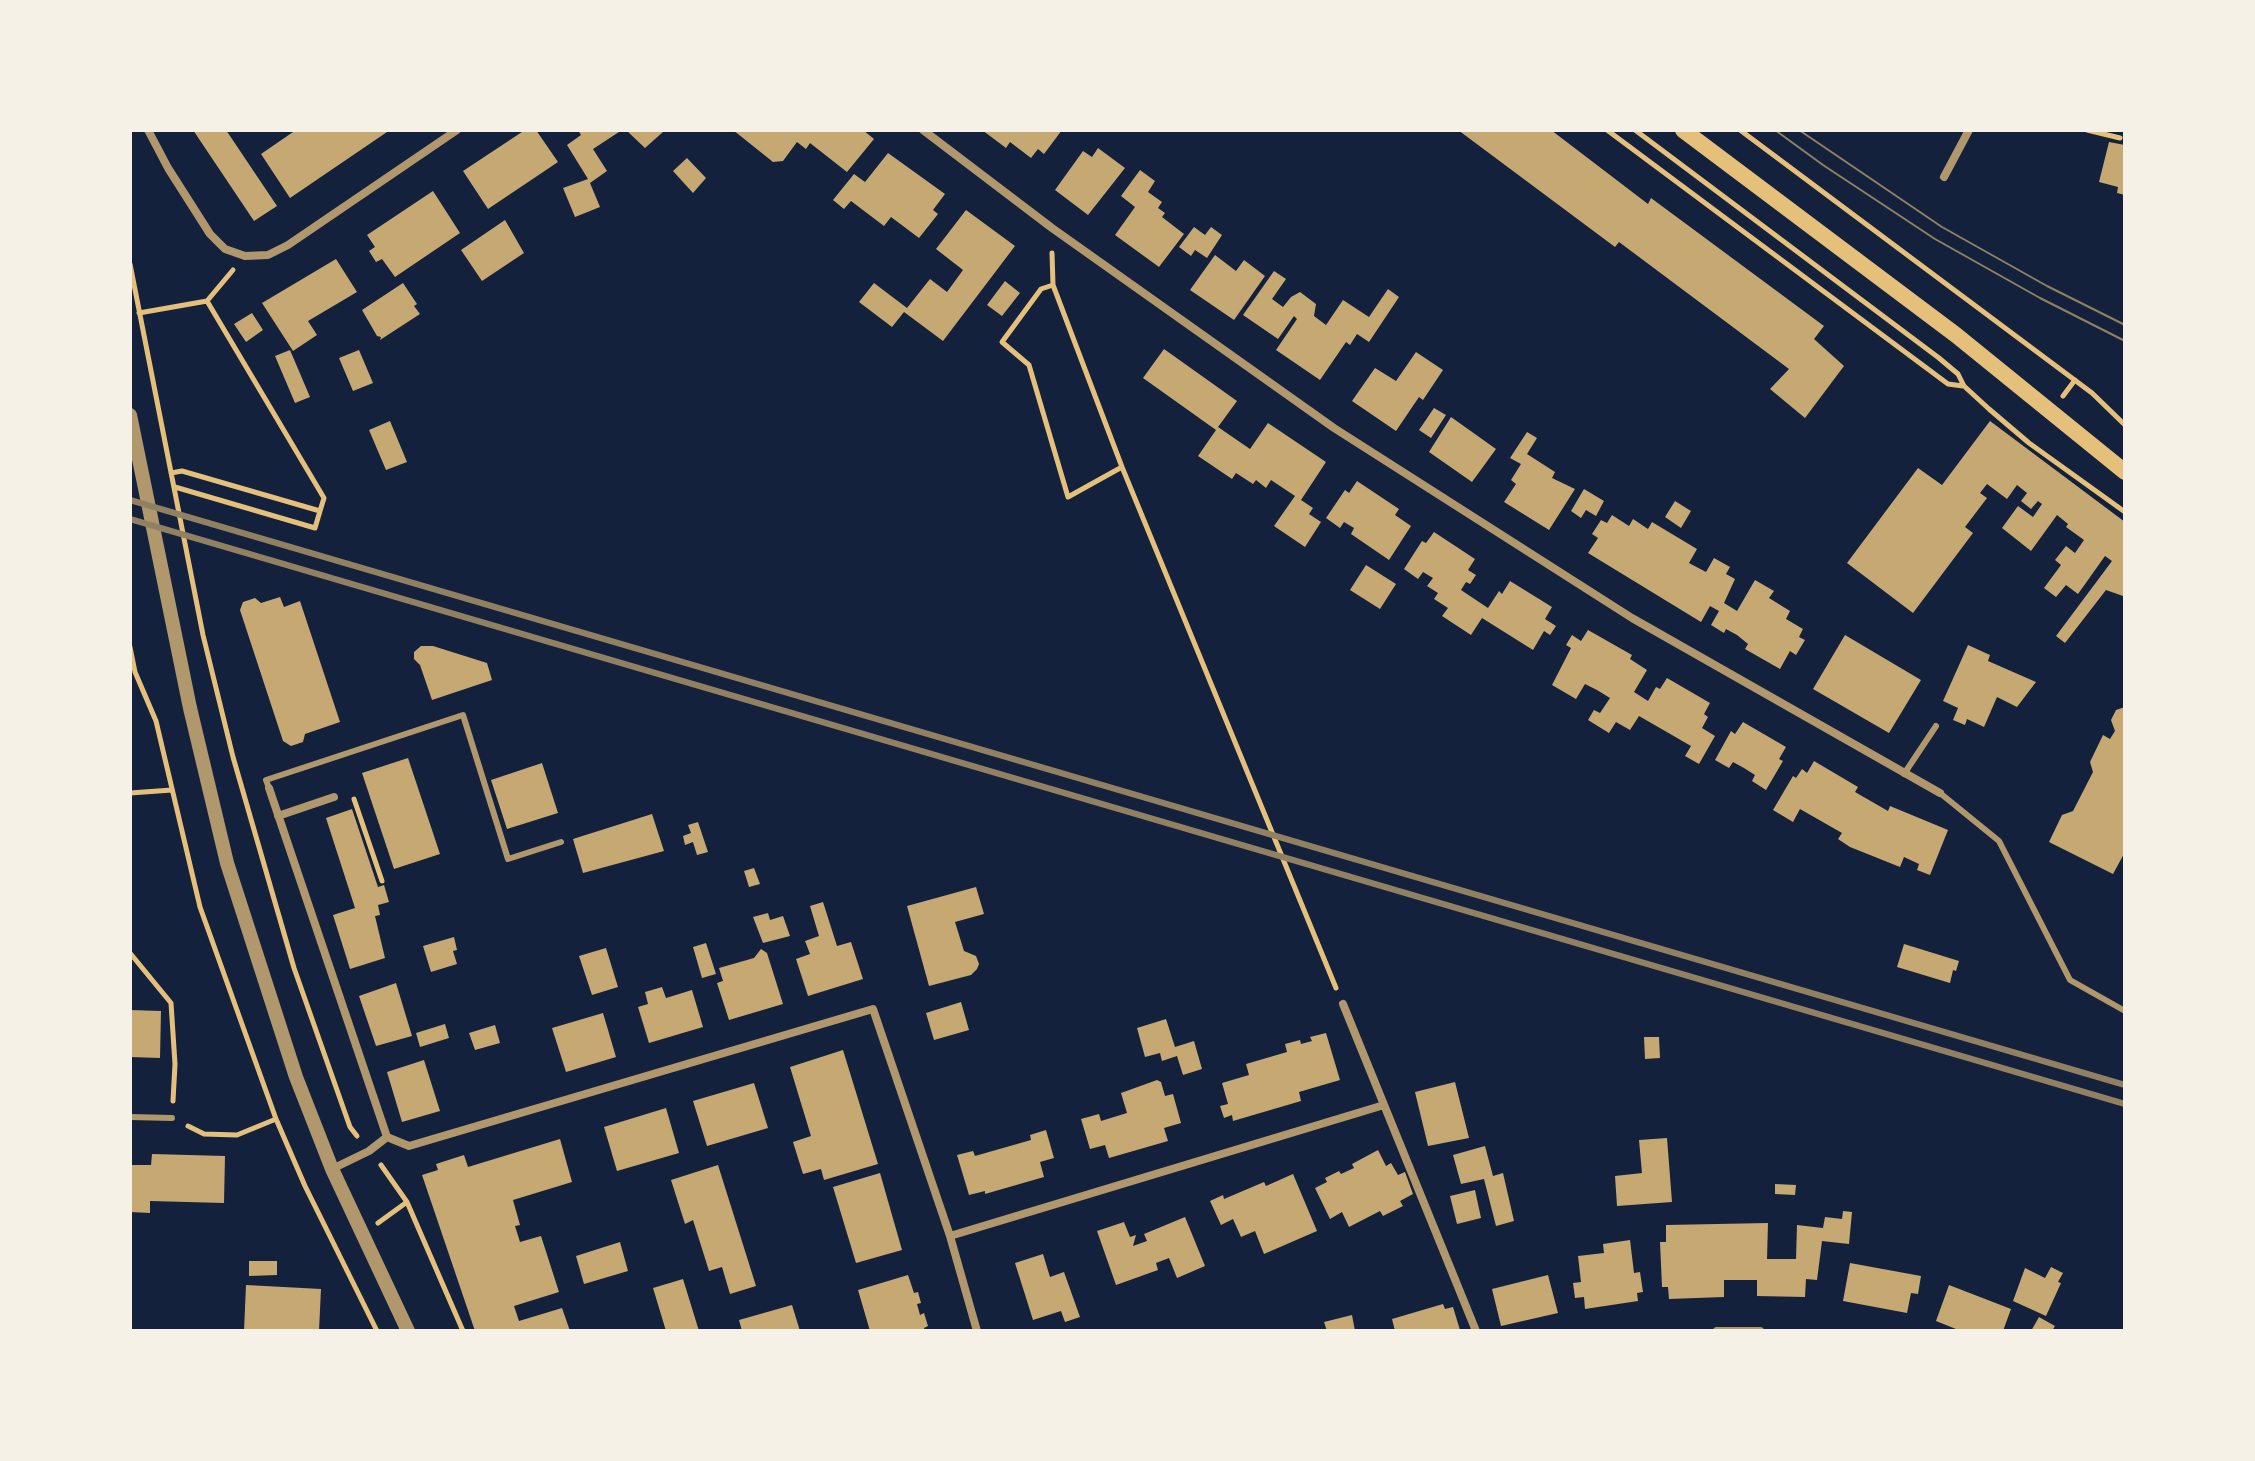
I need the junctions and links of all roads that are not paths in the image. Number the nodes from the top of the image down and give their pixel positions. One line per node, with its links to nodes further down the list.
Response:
1 (148, 130): 2 (street)
2 (457, 130)
3 (923, 130): 10 (street)
4 (1683, 130): 8 (main road)
5 (1969, 130): 6 (street)
6 (1944, 177)
7 (130, 415): 22 (street)
8 (2125, 472)
9 (1936, 726): 10 (lane)
10 (1904, 774): 12 (street)
11 (269, 788): 14 (street); 15 (lane)
12 (1940, 793): 17 (lane)
13 (334, 797): 14 (street)
14 (278, 816): 21 (street)
15 (561, 842)
16 (1343, 1004): 18 (street)
17 (2125, 1011)
18 (1384, 1105): 23 (street); 26 (street)
19 (130, 1117): 20 (lane)
20 (172, 1118)
21 (387, 1137): 22 (street); 23 (street)
22 (332, 1169): 24 (street)
23 (950, 1236): 25 (street)
24 (408, 1331)
25 (977, 1331)
26 (1476, 1331)
27 (1717, 1331): 28 (street)
28 (1760, 1331)

